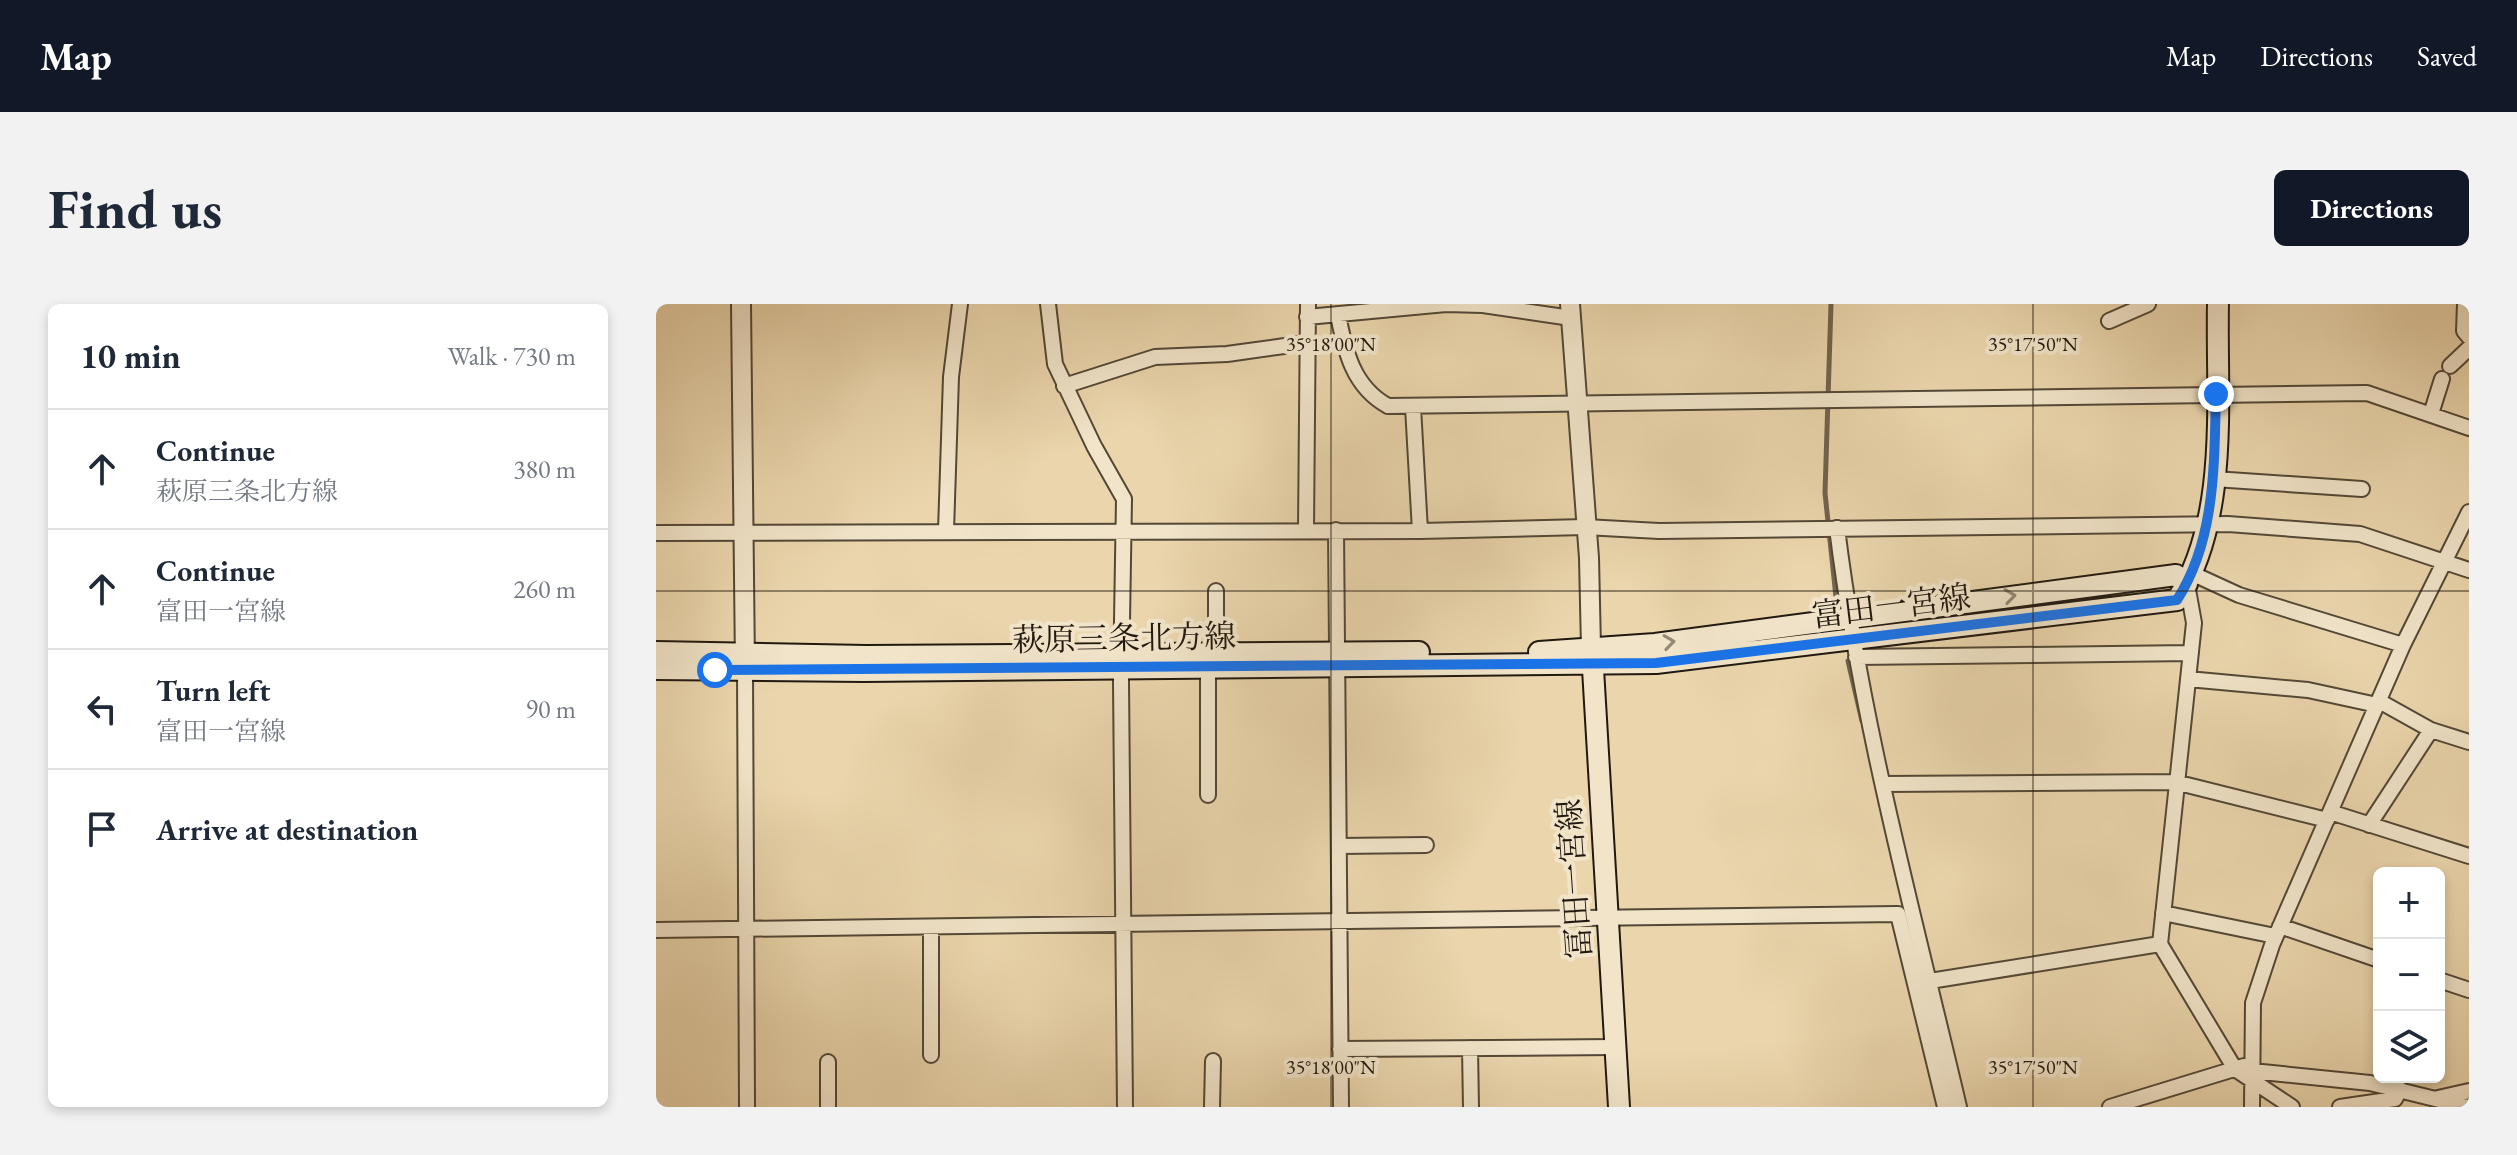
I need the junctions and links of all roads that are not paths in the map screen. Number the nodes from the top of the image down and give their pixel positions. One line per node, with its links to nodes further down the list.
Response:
1 (741, 304): 32 (street)
2 (960, 304): 29 (street)
3 (1048, 304): 14 (street)
4 (2148, 304): 10 (street)
5 (2218, 304): 15 (main road)
6 (2465, 304): 11 (street)
7 (1307, 310): 9 (street); 12 (street)
8 (1571, 311): 9 (street); 16 (street)
9 (1338, 315): 17 (street)
10 (2109, 321)
11 (2469, 337)
12 (1306, 343): 14 (street); 26 (street)
13 (2469, 348): 18 (street)
14 (1064, 386): 27 (street)
15 (2216, 394): 16 (street); 18 (street); 20 (main road)
16 (1577, 405): 17 (street); 24 (street)
17 (1413, 407): 30 (street)
18 (2431, 414): 19 (street)
19 (2469, 428)
20 (2214, 479): 21 (street); 23 (main road)
21 (2362, 489)
22 (2469, 512): 33 (street)
23 (2205, 523): 25 (street); 33 (street); 35 (main road)
24 (1585, 527): 25 (street); 30 (street); 42 (street)
25 (1831, 528): 37 (street)
26 (1306, 529): 27 (street); 28 (street)
27 (1123, 530): 29 (street); 45 (street)
28 (1336, 530): 30 (street); 43 (street)
29 (946, 531): 32 (street)
30 (1420, 531)
31 (656, 533): 32 (street)
32 (744, 535): 46 (street)
33 (2447, 561): 34 (street); 38 (street)
34 (2469, 570)
35 (2189, 579): 37 (main road, 富田一宮線, one-way to 35); 38 (street); 39 (main road, 富田一宮線); 41 (street)
36 (1216, 591): 44 (street)
37 (1850, 618): 39 (street); 42 (main road, 富田一宮線, one-way to 37)
38 (2403, 645): 49 (street)
39 (1854, 649): 41 (street); 42 (main road, 富田一宮線); 53 (street)
40 (656, 652): 46 (main road, 萩原三条北方線)
41 (2191, 653): 48 (street)
42 (1592, 657): 43 (main road, 萩原三条北方線); 61 (main road, 冨田一宮線)
43 (1337, 658): 44 (main road, 萩原三条北方線); 58 (street)
44 (1212, 659): 45 (main road, 萩原三条北方線); 54 (street)
45 (1122, 660): 46 (main road, 萩原三条北方線); 63 (street)
46 (745, 662): 47 (main road, 萩原三条北方線); 65 (street)
47 (656, 669)
48 (2188, 679): 49 (street); 52 (street)
49 (2378, 703): 50 (street); 55 (street)
50 (2431, 730): 51 (street); 56 (street)
51 (2469, 742)
52 (2175, 782): 53 (street); 55 (street); 60 (street)
53 (1884, 784): 70 (street)
54 (1208, 795)
55 (2328, 816): 56 (street); 67 (street)
56 (2369, 825): 59 (street)
57 (1426, 845): 58 (street)
58 (1339, 846): 62 (street)
59 (2469, 856)
60 (2163, 913): 67 (street); 68 (street)
61 (1606, 919): 62 (street); 73 (main road, 冨田一宮線); 91 (street)
62 (1339, 922): 63 (street); 75 (street)
63 (1124, 926): 64 (street); 86 (street)
64 (931, 928): 65 (street); 76 (street)
65 (747, 929): 66 (street); 84 (street)
66 (656, 930)
67 (2278, 931): 69 (street); 80 (street)
68 (2160, 944): 70 (street); 79 (street)
69 (2373, 958)
70 (1930, 981): 92 (street)
71 (2445, 982): 72 (street)
72 (2469, 990)
73 (1615, 1047): 74 (street); 90 (main road, 冨田一宮線)
74 (1470, 1048): 75 (street); 89 (street)
75 (1340, 1049): 88 (street)
76 (931, 1055)
77 (1213, 1061): 87 (street)
78 (828, 1062): 85 (street)
79 (2235, 1069): 80 (street); 93 (street)
80 (2252, 1072): 81 (street); 94 (street); 95 (street)
81 (2400, 1089): 83 (street); 96 (street); 97 (street)
82 (2469, 1091): 83 (street)
83 (2435, 1098): 98 (street)
84 (747, 1107)
85 (828, 1107)
86 (1125, 1107)
87 (1212, 1107)
88 (1341, 1107)
89 (1471, 1107)
90 (1619, 1107)
91 (1945, 1107)
92 (1959, 1107)
93 (2110, 1107)
94 (2252, 1107)
95 (2292, 1107)
96 (2340, 1107)
97 (2407, 1107)
98 (2468, 1107)

